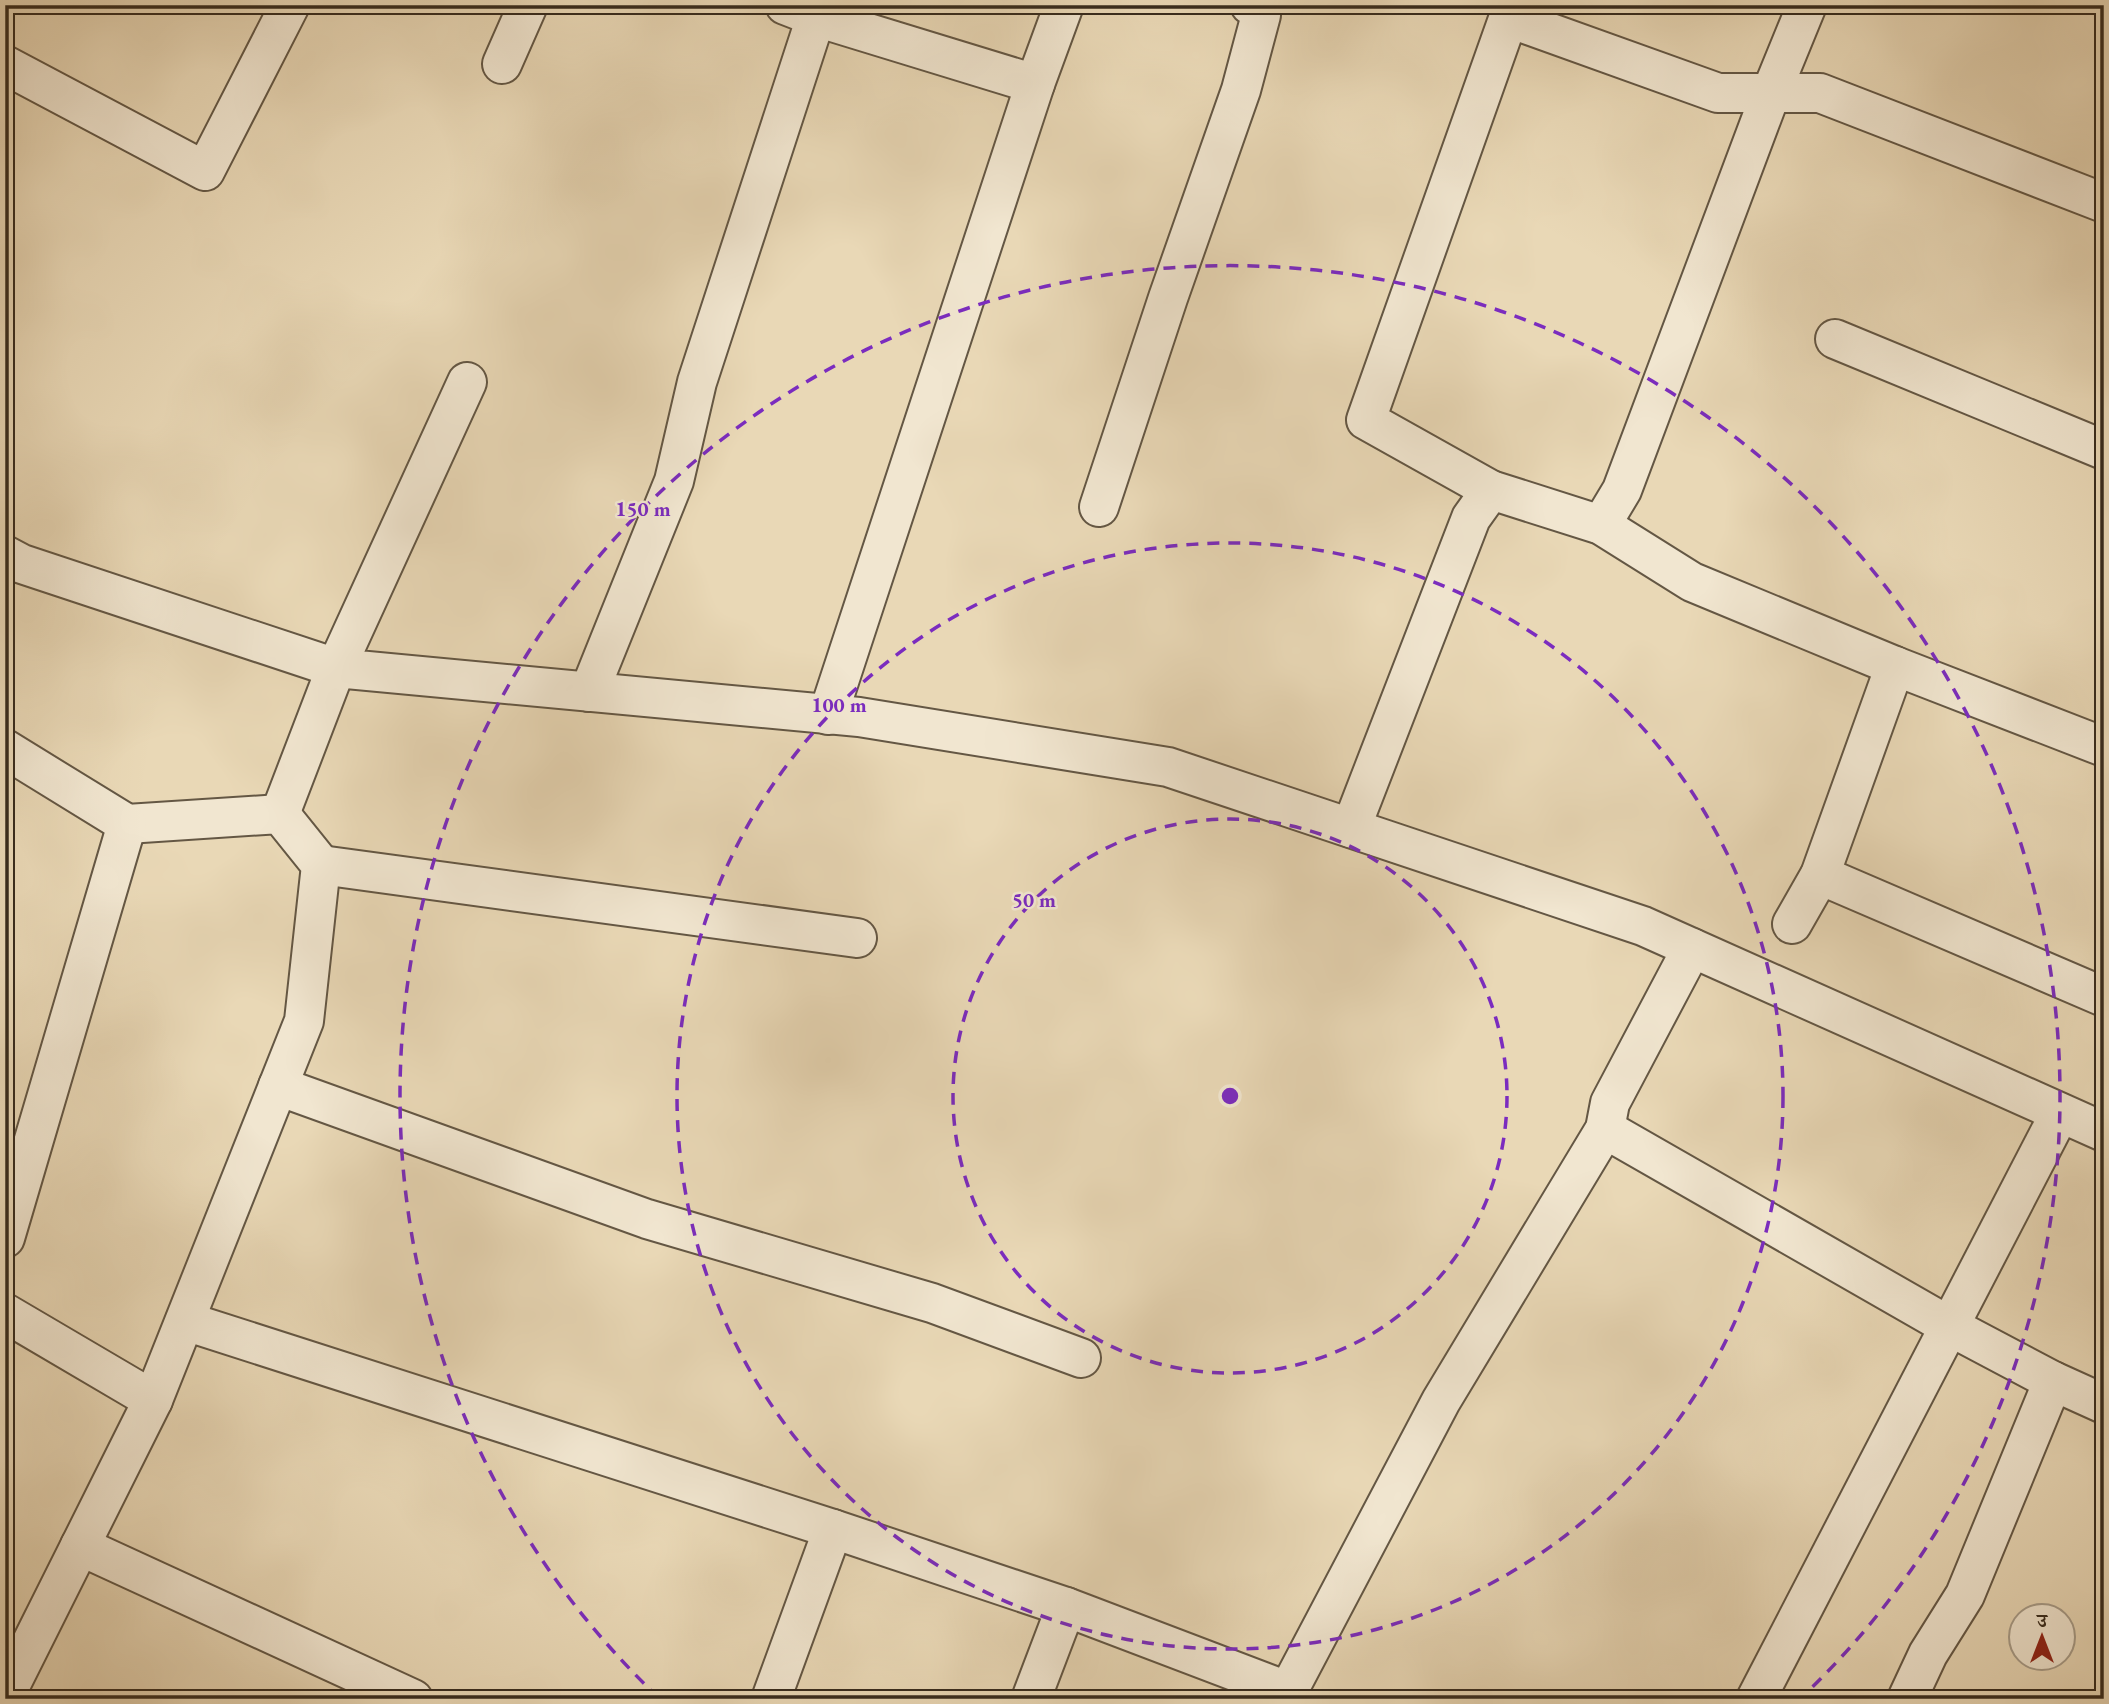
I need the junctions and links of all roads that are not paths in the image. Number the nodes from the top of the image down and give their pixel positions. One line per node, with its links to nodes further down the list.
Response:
1 (290, 5): 9 (street)
2 (528, 5): 8 (street)
3 (1064, 5): 10 (street)
4 (1250, 5): 17 (street)
5 (1807, 5): 11 (street)
6 (801, 11): 10 (street); 22 (street)
7 (1511, 12): 11 (street); 16 (street)
8 (502, 64)
9 (5, 65)
10 (1035, 84): 23 (street)
11 (1771, 93): 12 (street); 18 (street)
12 (2104, 203)
13 (1835, 339): 15 (street)
14 (467, 382): 21 (street)
15 (2104, 450)
16 (1491, 490): 18 (street); 28 (street)
17 (1099, 507)
18 (1601, 524): 20 (street)
19 (5, 555): 21 (street)
20 (1895, 666): 24 (street); 30 (street)
21 (336, 668): 22 (street); 26 (street)
22 (589, 692): 23 (street)
23 (828, 715): 28 (street)
24 (2104, 747)
25 (5, 749): 27 (street)
26 (280, 814): 27 (street); 29 (street)
27 (127, 824): 39 (street)
28 (1351, 828): 33 (street)
29 (321, 865): 32 (street); 35 (street)
30 (1820, 875): 31 (street); 34 (street)
31 (1792, 924)
32 (857, 939)
33 (1692, 948): 36 (street); 37 (street)
34 (2104, 998)
35 (278, 1086): 41 (street); 43 (street)
36 (2060, 1113): 38 (street); 42 (street)
37 (1605, 1129): 42 (street); 50 (street)
38 (2104, 1132)
39 (5, 1238)
40 (5, 1313): 45 (street)
41 (185, 1321): 45 (street); 47 (street)
42 (1949, 1326): 44 (street); 55 (street)
43 (1081, 1358)
44 (2053, 1381): 46 (street); 56 (street)
45 (153, 1400): 48 (street)
46 (2104, 1404)
47 (833, 1529): 49 (street); 53 (street)
48 (80, 1546): 51 (street); 52 (street)
49 (1066, 1607): 50 (street); 54 (street)
50 (1286, 1695)
51 (5, 1696)
52 (413, 1699)
53 (771, 1699)
54 (1031, 1699)
55 (1756, 1699)
56 (1908, 1699)

